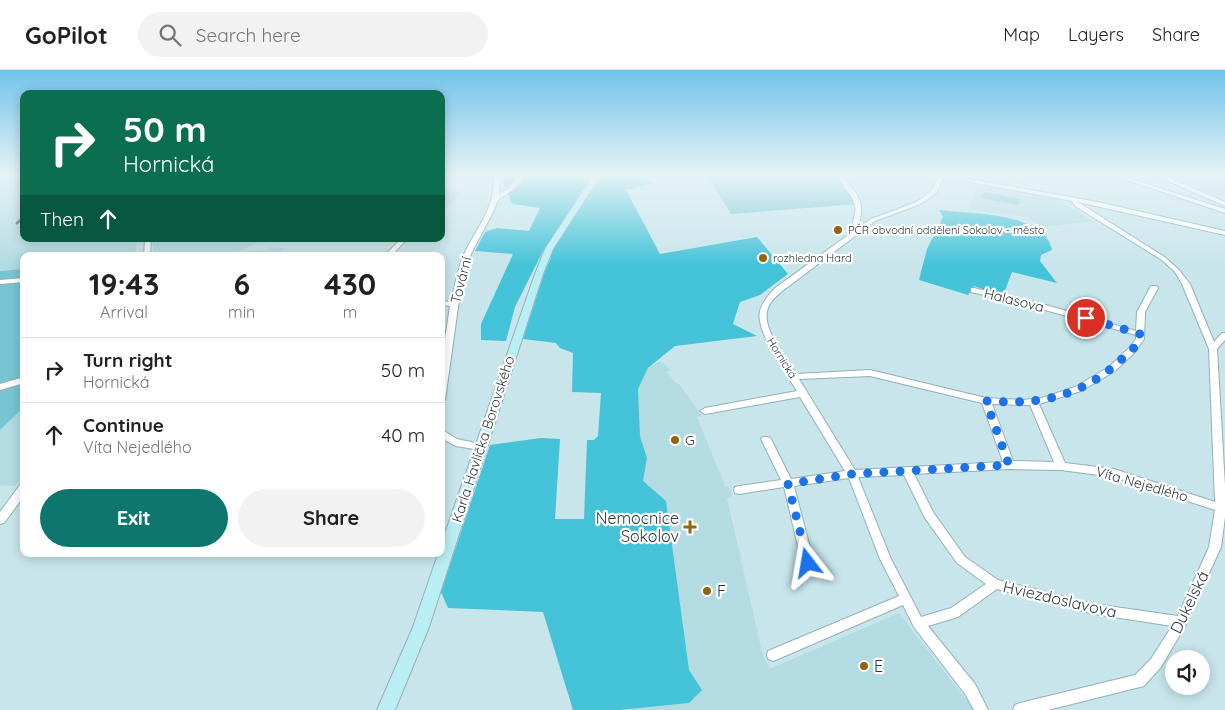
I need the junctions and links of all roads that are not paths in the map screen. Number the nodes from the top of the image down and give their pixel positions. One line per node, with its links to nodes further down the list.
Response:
1 (493, 206): 18 (street, Tovární)
2 (578, 206): 32 (street, Karla Havlíčka Borovského)
3 (860, 206): 9 (street)
4 (911, 206): 9 (street, Hornická)
5 (1078, 206): 21 (street, Dukelská)
6 (1100, 206): 10 (street)
7 (1210, 206): 8 (street)
8 (1225, 211)
9 (853, 232): 23 (street, Hornická)
10 (1225, 233)
11 (401, 242): 12 (street)
12 (391, 252)
13 (20, 280): 14 (street)
14 (0, 282)
15 (1154, 288): 19 (street)
16 (974, 290): 19 (street, Halasova)
17 (445, 303): 18 (street)
18 (454, 304): 22 (street, Tovární)
19 (1140, 334): 28 (street)
20 (1225, 335): 21 (street)
21 (1213, 349): 40 (street, Dukelská)
22 (445, 370)
23 (795, 377): 26 (street, Hornická); 27 (street)
24 (20, 381): 25 (street)
25 (0, 387)
26 (804, 394): 29 (street, Hornická); 36 (street, Hornická)
27 (986, 401): 28 (street); 33 (street)
28 (1033, 402): 34 (street)
29 (705, 411)
30 (445, 437): 32 (street)
31 (766, 440): 37 (street)
32 (480, 447): 42 (street, Karla Havlíčka Borovského)
33 (1009, 465): 34 (street, Víta Nejedlého); 35 (street, Víta Nejedlého)
34 (1061, 466): 40 (street, Víta Nejedlého)
35 (906, 471): 36 (street, Víta Nejedlého); 45 (street, Hviezdoslavova)
36 (852, 474): 37 (street); 46 (street, Hornická)
37 (788, 484): 38 (street); 44 (street)
38 (739, 490)
39 (20, 493): 41 (street)
40 (1222, 508): 47 (street, Dukelská)
41 (0, 520)
42 (445, 554)
43 (444, 557): 50 (street, Karla Havlíčka Borovského)
44 (808, 563)
45 (995, 584): 47 (street, Hviezdoslavova); 48 (street)
46 (905, 598): 48 (street, Hornická); 49 (street)
47 (1181, 622): 52 (street, Dukelská)
48 (918, 623): 51 (street, Hornická)
49 (773, 655)
50 (386, 710)
51 (981, 710)
52 (1020, 710)

